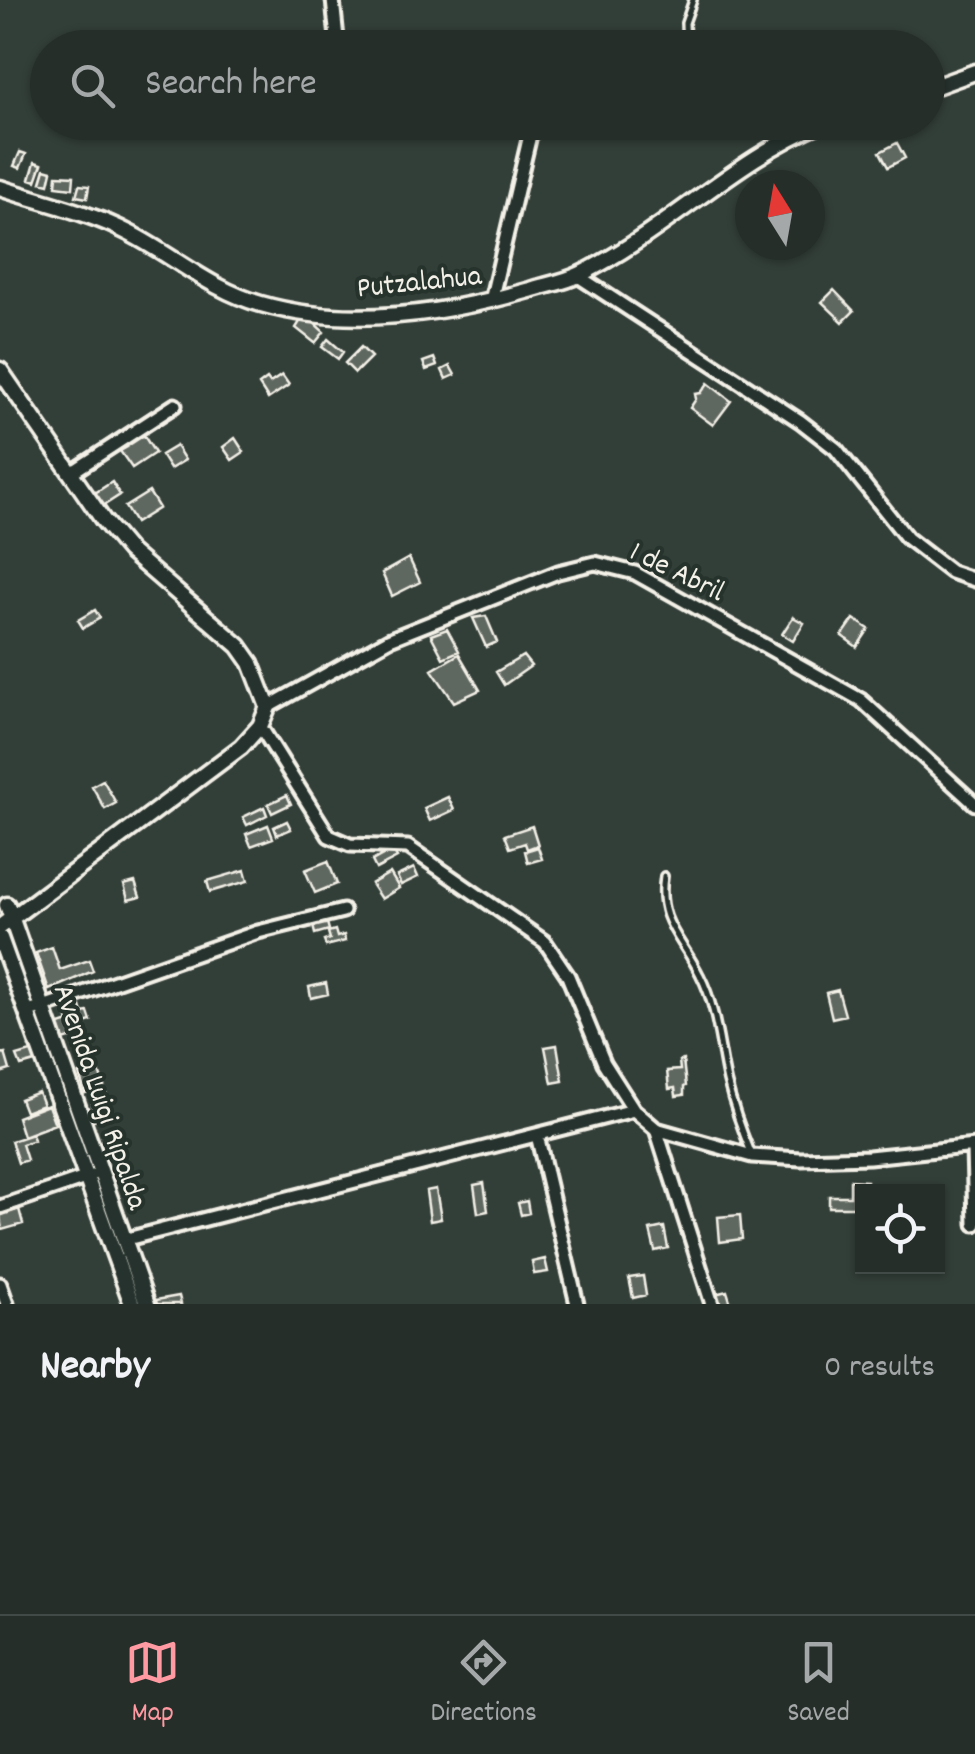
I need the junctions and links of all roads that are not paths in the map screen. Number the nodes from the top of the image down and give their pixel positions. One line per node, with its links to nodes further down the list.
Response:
1 (333, 0): 3 (street)
2 (693, 0): 4 (lane)
3 (336, 30)
4 (685, 30)
5 (975, 72): 6 (street)
6 (945, 83)
7 (529, 140): 11 (street)
8 (784, 140): 10 (street, Putzalahua)
9 (0, 188): 11 (street, Putzalahua)
10 (578, 276): 11 (street, Putzalahua); 15 (street)
11 (491, 301)
12 (0, 370): 14 (street)
13 (175, 404): 14 (street)
14 (72, 473): 16 (street)
15 (975, 580)
16 (268, 707): 17 (street); 18 (street, 1 de Abril)
17 (260, 726): 21 (street); 24 (street)
18 (975, 804)
19 (664, 876): 28 (lane)
20 (343, 911): 23 (street)
21 (5, 915): 23 (street, Avenida Luigi Ripalda)
22 (0, 938): 23 (street, Avenida Luigi Ripalda)
23 (35, 1009): 29 (street, Avenida Luigi Ripalda)
24 (634, 1110): 25 (street); 26 (street)
25 (656, 1129): 28 (street); 38 (street)
26 (537, 1135): 32 (street); 37 (street)
27 (974, 1147): 28 (street); 31 (street)
28 (752, 1156)
29 (93, 1176): 30 (street); 32 (street, Avenida Luigi Ripalda); 35 (street, Avenida Luigi Ripalda)
30 (0, 1208)
31 (975, 1224)
32 (123, 1240): 36 (street, Avenida Luigi Ripalda)
33 (0, 1284): 34 (street)
34 (8, 1304)
35 (132, 1304)
36 (147, 1304)
37 (577, 1304)
38 (712, 1304)

